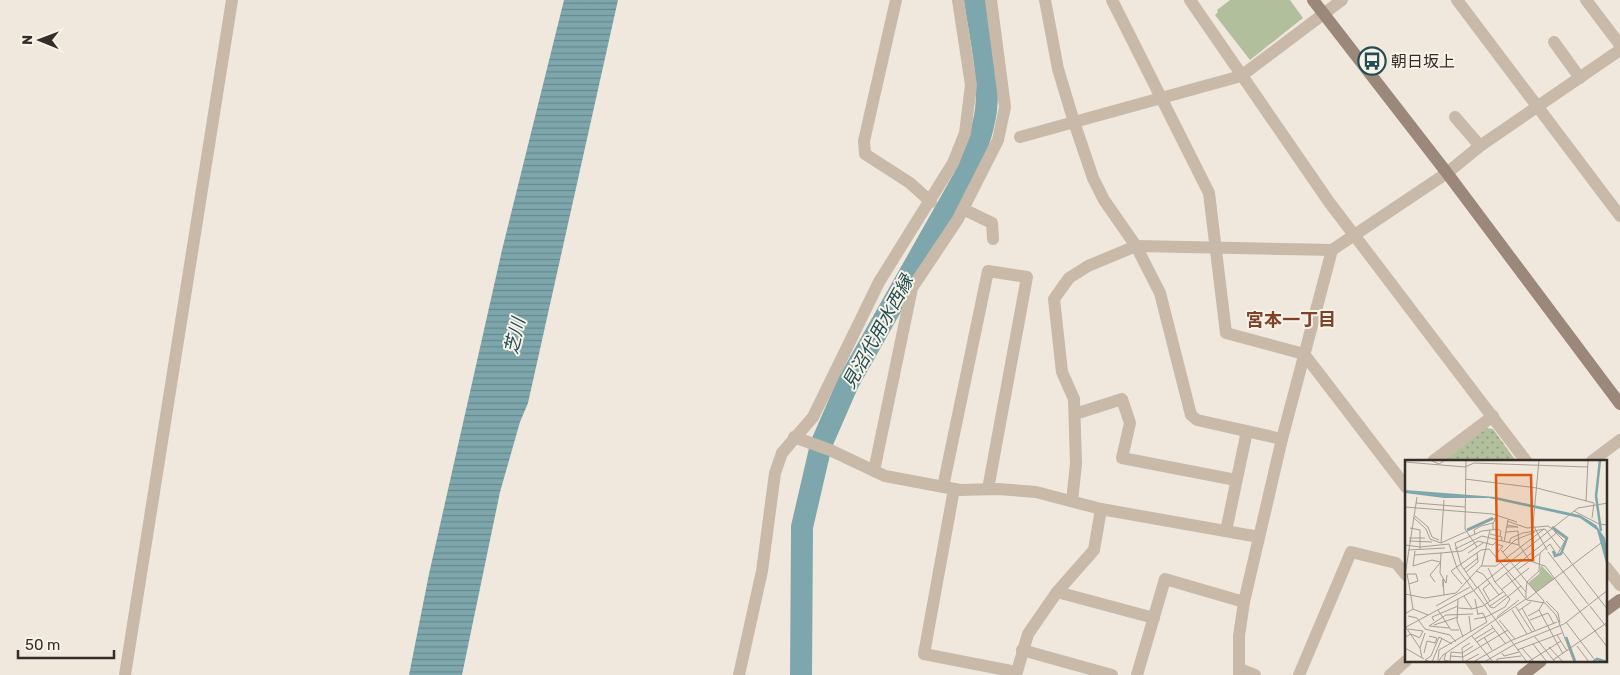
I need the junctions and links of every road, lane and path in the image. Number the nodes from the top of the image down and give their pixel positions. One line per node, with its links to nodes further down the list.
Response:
1 (232, 0): 67 (street)
2 (896, 0): 25 (street)
3 (958, 0): 25 (street)
4 (991, 0): 22 (street)
5 (1045, 0): 21 (street)
6 (1112, 0): 18 (street)
7 (1190, 0): 16 (street)
8 (1313, 0): 12 (street)
9 (1342, 0): 12 (street)
10 (1457, 0): 19 (street)
11 (1586, 0): 14 (street)
12 (1323, 13): 16 (street); 24 (street)
13 (1554, 42): 17 (street)
14 (1620, 45)
15 (1620, 50): 17 (street)
16 (1241, 76): 18 (street); 28 (street)
17 (1580, 78): 19 (street)
18 (1162, 98): 21 (street); 31 (street)
19 (1538, 107): 23 (street); 27 (street)
20 (1455, 118): 23 (street)
21 (1074, 122): 22 (street); 30 (street)
22 (1009, 139): 26 (street)
23 (1480, 146): 24 (street)
24 (1447, 173): 28 (street); 34 (street)
25 (931, 202): 38 (street)
26 (963, 209): 29 (street); 44 (street)
27 (1620, 216)
28 (1353, 234): 32 (street); 36 (street)
29 (993, 240)
30 (1136, 246): 31 (street); 35 (street); 37 (street)
31 (1216, 248): 32 (street); 33 (street)
32 (1332, 250): 33 (street)
33 (1304, 354): 39 (street); 46 (street)
34 (1620, 404)
35 (1075, 414): 45 (street); 49 (street)
36 (1492, 416): 41 (street); 42 (street)
37 (1247, 431): 39 (street); 45 (street)
38 (794, 437): 44 (street); 68 (street)
39 (1282, 439): 52 (street)
40 (1620, 440): 43 (street)
41 (1434, 460)
42 (1525, 460)
43 (1593, 460)
44 (874, 471): 47 (street)
45 (1236, 480): 51 (street)
46 (1405, 484)
47 (948, 488): 48 (street); 48 (street); 66 (street)
48 (988, 489): 49 (street)
49 (1072, 501): 50 (street)
50 (1101, 508): 51 (street); 56 (street)
51 (1226, 531): 52 (street)
52 (1259, 537): 58 (street)
53 (1608, 570): 55 (street)
54 (1405, 574): 72 (street)
55 (1620, 585)
56 (1057, 592): 60 (street); 61 (street)
57 (1620, 600): 59 (street)
58 (1244, 602): 60 (street); 65 (street)
59 (1608, 609)
60 (1154, 618): 70 (street)
61 (1022, 650): 66 (street); 69 (street)
62 (1405, 662): 73 (street)
63 (1472, 662): 74 (street)
64 (1540, 662): 75 (street)
65 (1239, 672): 71 (street)
66 (1016, 673)
67 (125, 675)
68 (739, 675)
69 (1112, 675)
70 (1137, 675)
71 (1254, 675)
72 (1299, 675)
73 (1390, 675)
74 (1481, 675)
75 (1523, 675)

